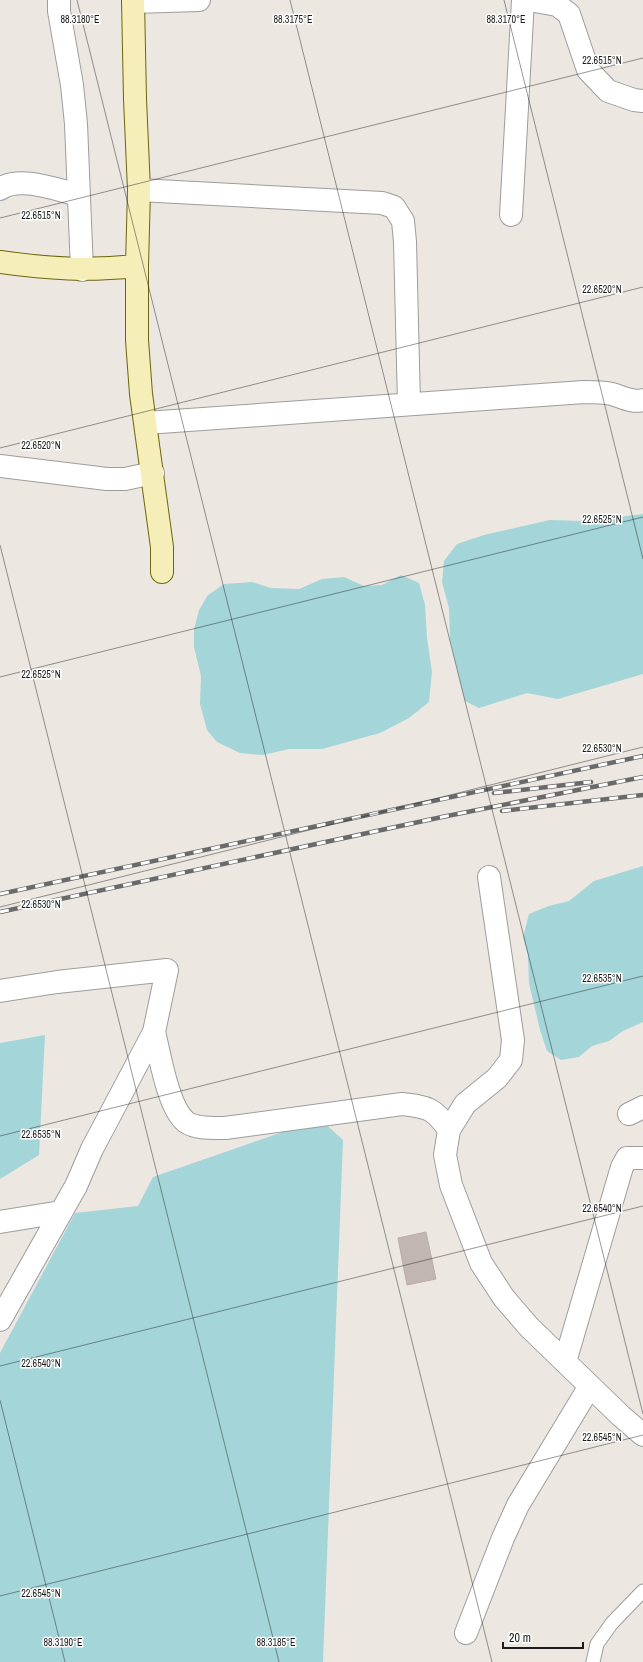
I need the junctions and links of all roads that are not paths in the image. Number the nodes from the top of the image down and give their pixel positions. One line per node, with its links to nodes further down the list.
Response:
1 (59, 0): 9 (street)
2 (199, 0): 5 (street)
3 (523, 0): 10 (street)
4 (529, 0): 6 (street)
5 (133, 1): 8 (street)
6 (643, 101)
7 (0, 190): 9 (street)
8 (139, 190): 12 (street); 15 (street)
9 (79, 195): 13 (street)
10 (511, 215)
11 (0, 262): 13 (street)
12 (129, 266): 13 (street); 16 (street)
13 (91, 270)
14 (643, 400): 15 (street)
15 (409, 404): 16 (street)
16 (146, 423): 18 (street)
17 (0, 466): 18 (street)
18 (141, 476): 19 (street)
19 (162, 572)
20 (489, 877): 23 (street)
21 (0, 991): 22 (street)
22 (154, 1032): 23 (street); 25 (street)
23 (449, 1130): 28 (street)
24 (643, 1158): 28 (street)
25 (61, 1212): 26 (street); 27 (street)
26 (0, 1222)
27 (0, 1320)
28 (565, 1362): 29 (street)
29 (590, 1386): 30 (street); 32 (street)
30 (643, 1434)
31 (643, 1591): 33 (lane)
32 (466, 1633)
33 (593, 1662)

